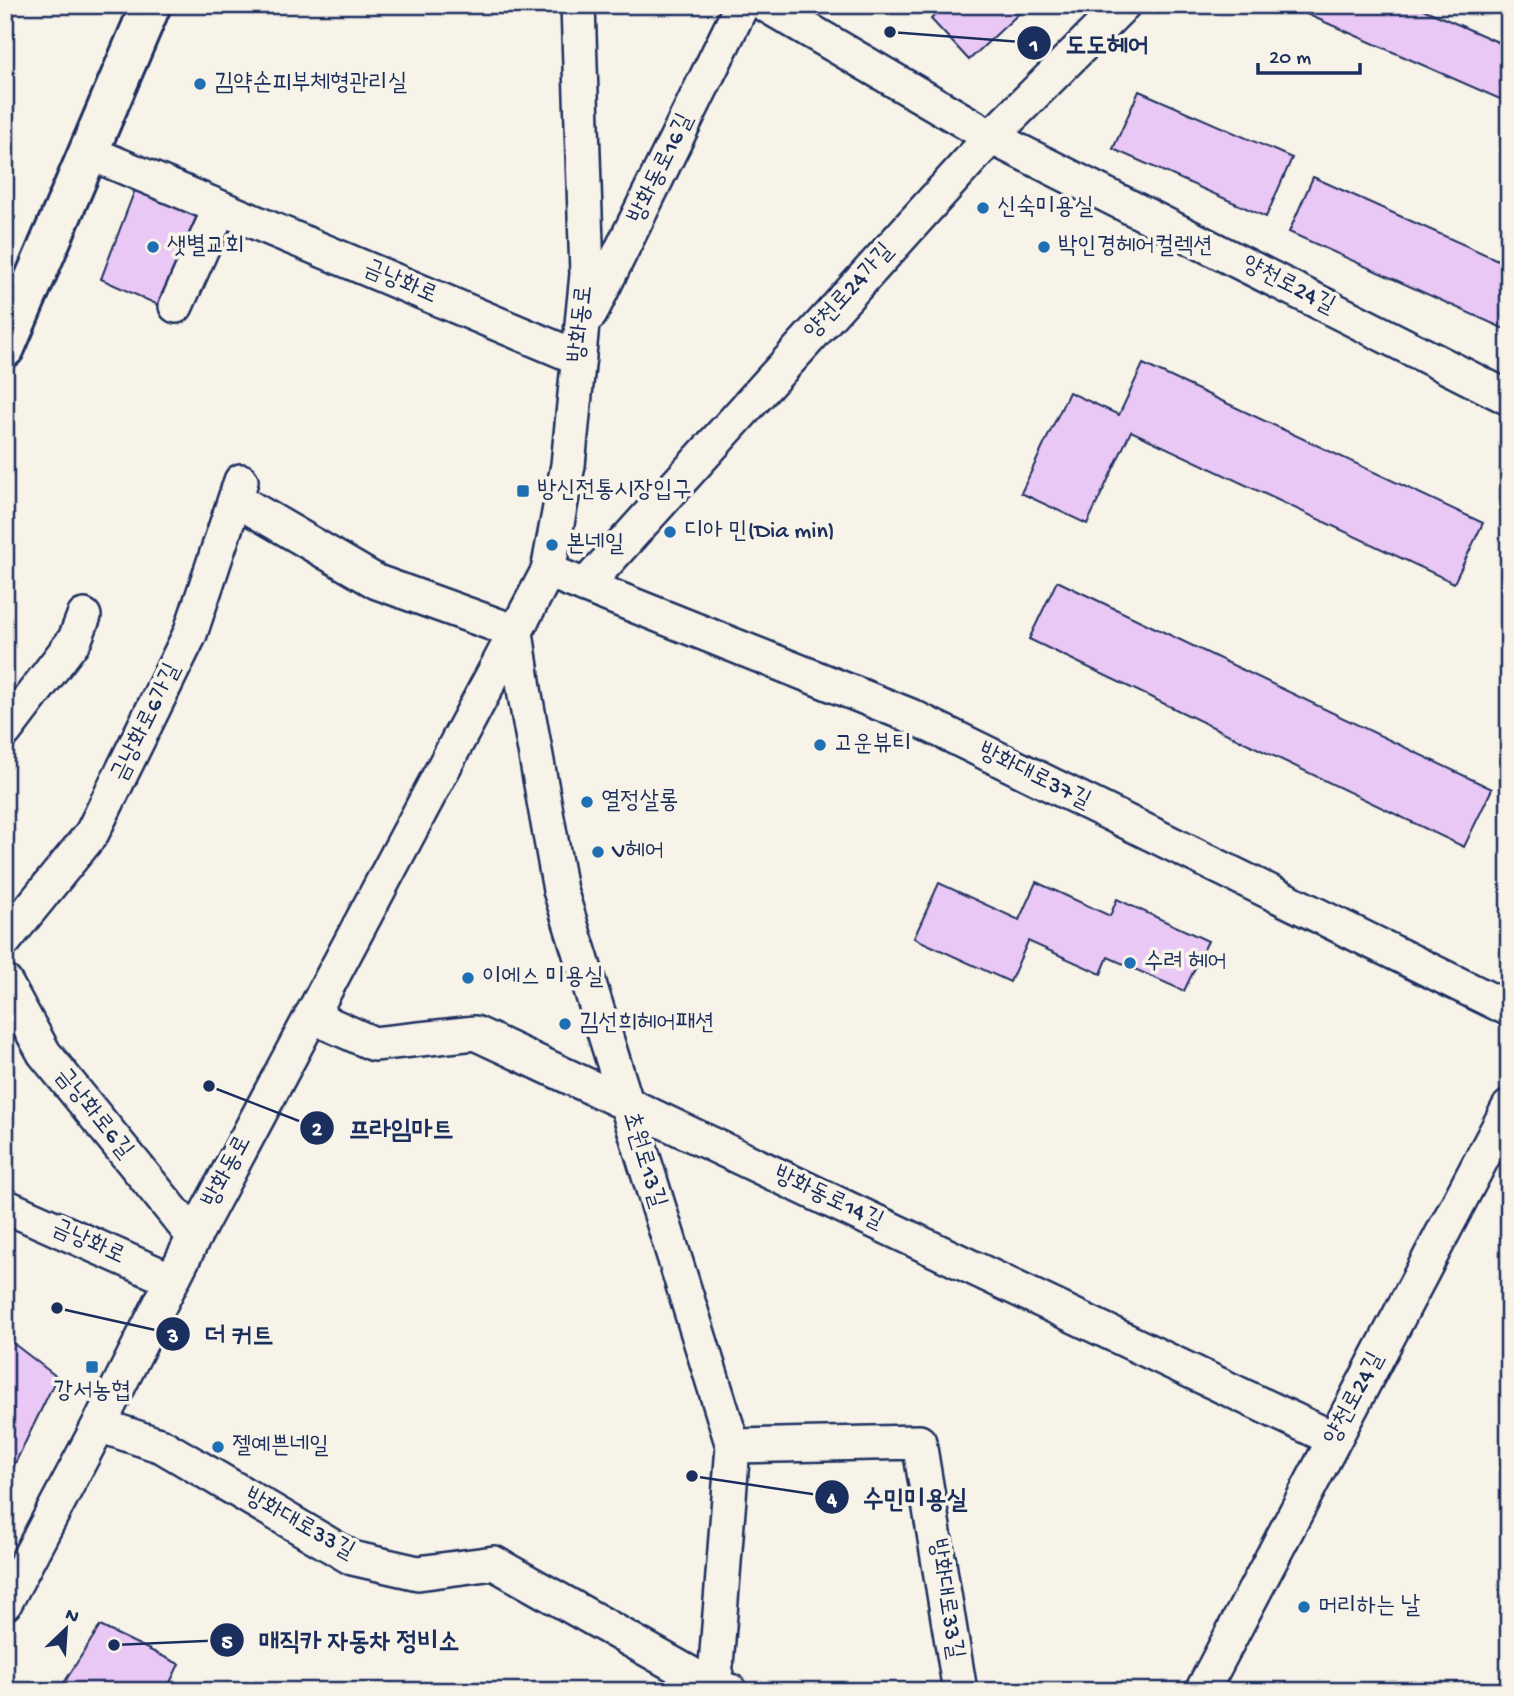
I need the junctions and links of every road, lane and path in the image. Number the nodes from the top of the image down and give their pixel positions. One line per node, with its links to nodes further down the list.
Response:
1 (151, 5): 7 (main road)
2 (578, 5): 10 (street, 방화동로)
3 (743, 5): 10 (street, 방화동로16길)
4 (766, 5): 6 (street)
5 (1122, 5): 6 (street, 양천로24가길)
6 (992, 137): 12 (street, 양천로24길); 14 (street, 양천로24가길)
7 (88, 152): 8 (street, 금낭화로); 11 (main road)
8 (220, 208): 9 (street); 10 (street, 금낭화로)
9 (176, 306)
10 (580, 345): 13 (street, 방화동로)
11 (5, 348)
12 (1509, 398)
13 (548, 571): 14 (street, 방화대로37길); 16 (street, 방화동로)
14 (584, 586): 20 (street, 방화대로37길)
15 (84, 616): 17 (street)
16 (516, 632): 18 (street, 금낭화로6가길); 21 (street, 방화동로); 22 (street, 초원로13길)
17 (5, 731)
18 (5, 940)
19 (5, 982): 25 (street, 금낭화로6길)
20 (1509, 1009)
21 (311, 1016): 22 (street, 방화동로14길); 25 (street, 방화동로)
22 (625, 1103): 28 (street, 방화동로14길); 29 (street, 초원로13길)
23 (1509, 1107): 28 (street, 양천로24길)
24 (5, 1206): 26 (street, 금낭화로)
25 (194, 1237): 26 (street, 방화동로)
26 (172, 1280): 27 (street, 방화동로)
27 (99, 1426): 30 (street, 방화동로); 31 (street, 방화대로33길)
28 (1334, 1439): 33 (street, 양천로24길)
29 (733, 1446): 31 (street, 초원로13길); 32 (street, 방화대로33길)
30 (5, 1603)
31 (720, 1689)
32 (960, 1691)
33 (1202, 1691)

